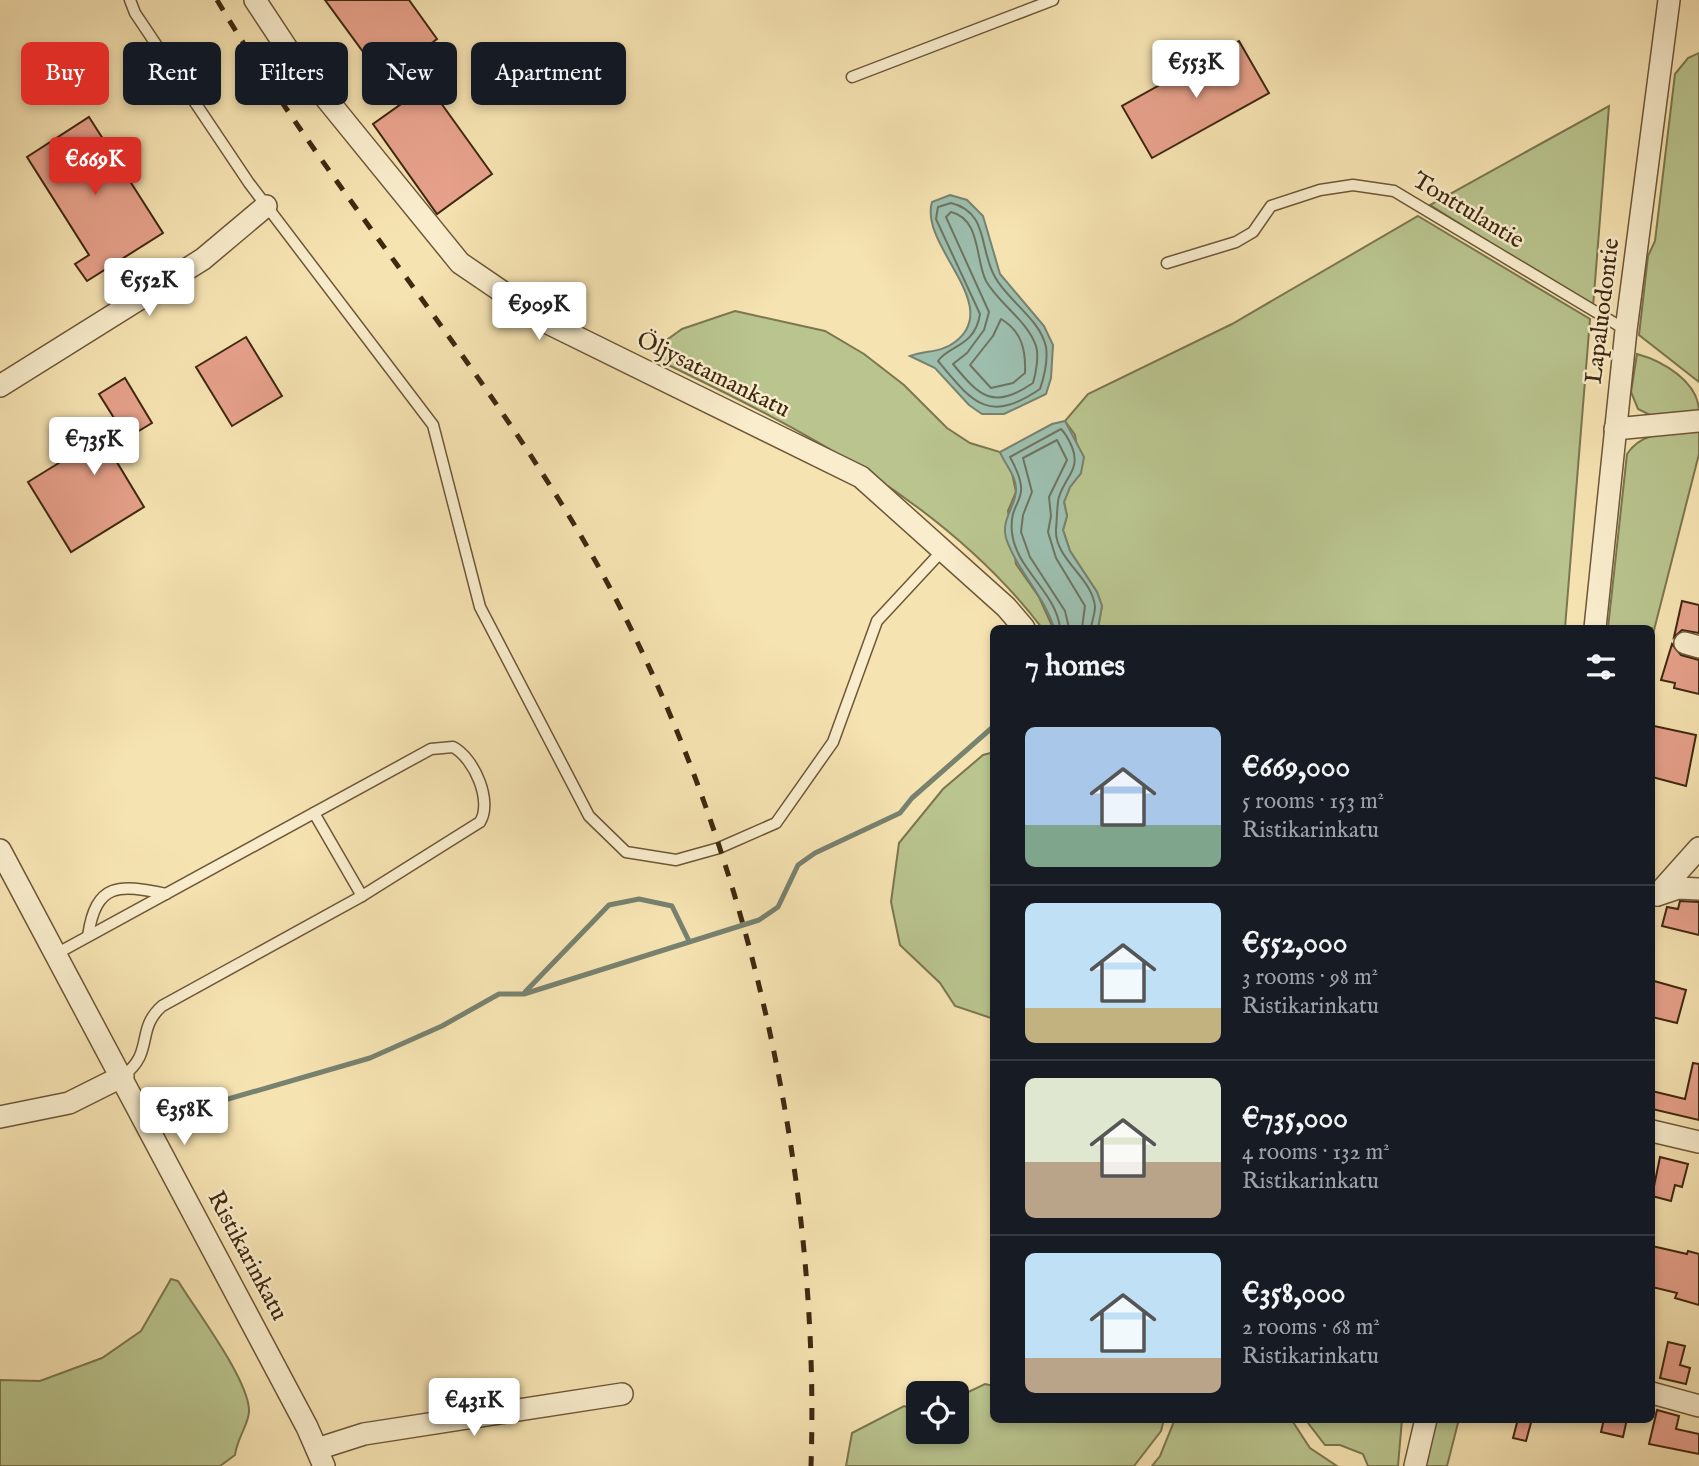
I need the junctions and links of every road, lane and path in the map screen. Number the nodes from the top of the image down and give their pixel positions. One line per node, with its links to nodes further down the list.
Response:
1 (130, 0): 6 (lane)
2 (255, 0): 12 (street, Öljysatamankatu)
3 (1053, 0): 5 (lane)
4 (1669, 0): 8 (street, Lapaluodontie)
5 (852, 77)
6 (266, 206): 9 (street); 12 (lane)
7 (1167, 263): 8 (lane, Tonttulantie)
8 (1626, 330): 11 (street, Lapaluodontie)
9 (0, 386)
10 (1699, 421): 11 (street)
11 (1615, 429): 14 (street, Lapaluodontie)
12 (942, 551): 13 (street, Öljysatamankatu)
13 (1021, 625)
14 (1595, 625)
15 (314, 813): 19 (lane); 21 (lane); 21 (lane)
16 (1699, 848): 20 (street)
17 (0, 850): 23 (street, Ristikarinkatu)
18 (1699, 888): 20 (street)
19 (166, 894): 22 (lane); 22 (lane)
20 (1655, 895)
21 (362, 896): 24 (lane)
22 (89, 936): 23 (lane)
23 (56, 954): 24 (street, Ristikarinkatu)
24 (123, 1076): 25 (street); 32 (street, Ristikarinkatu)
25 (0, 1117)
26 (1655, 1132): 27 (street)
27 (1699, 1142)
28 (622, 1394): 32 (street)
29 (1655, 1394): 30 (street)
30 (1699, 1405)
31 (1425, 1423): 33 (street)
32 (320, 1458)
33 (1415, 1466)

